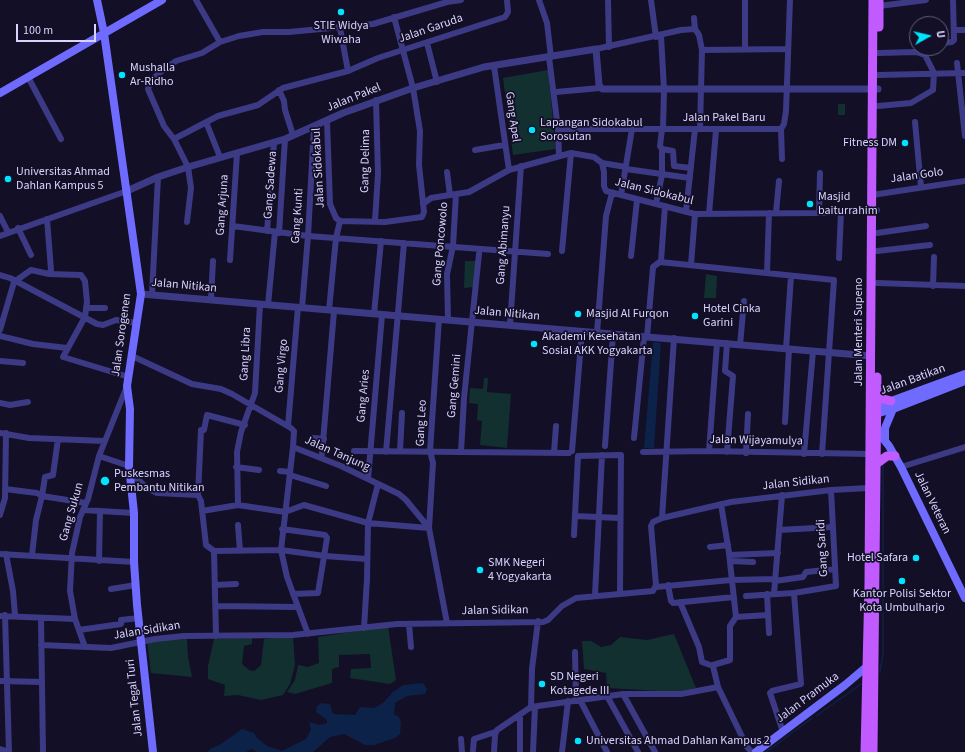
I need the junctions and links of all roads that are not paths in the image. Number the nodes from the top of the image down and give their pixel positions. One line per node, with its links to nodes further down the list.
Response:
1 (97, 0): 22 (main road, Jalan Sorogenen)
2 (162, 0): 14 (main road)
3 (196, 0): 24 (street)
4 (461, 0): 13 (street)
5 (507, 0): 26 (street, Jalan Garuda)
6 (539, 0): 36 (street)
7 (608, 0): 27 (street)
8 (651, 0): 23 (street)
9 (745, 0): 30 (street)
10 (790, 0): 28 (street, Jalan Pakel Baru)
11 (926, 0): 15 (street)
12 (953, 0): 20 (street)
13 (447, 1): 16 (street)
14 (153, 2): 22 (main road)
15 (877, 2): 34 (main road, Jalan Menteri Supeno); 49 (main road, Jalan Menteri Supeno)
16 (394, 17): 18 (street); 32 (street)
17 (694, 18): 19 (street)
18 (340, 28): 24 (street); 39 (street)
19 (695, 29): 23 (street); 31 (street)
20 (954, 30): 21 (street); 25 (street)
21 (965, 30)
22 (104, 33): 44 (main road); 95 (main road, Jalan Sorogenen)
23 (658, 36): 27 (street); 51 (street)
24 (220, 42): 70 (street)
25 (949, 42)
26 (427, 43): 32 (street, Jalan Garuda); 45 (street)
27 (609, 47): 29 (street)
28 (788, 48): 30 (street); 48 (street, Jalan Pakel Baru)
29 (596, 49): 36 (street, Jalan Pakel); 47 (street)
30 (745, 49): 31 (street)
31 (702, 50): 52 (street)
32 (404, 51): 39 (street, Jalan Garuda); 46 (street)
33 (909, 52): 34 (street)
34 (878, 53): 43 (main road, Jalan Menteri Supeno)
35 (927, 56): 40 (street)
36 (550, 57): 38 (street, Jalan Pakel); 61 (street)
37 (957, 63): 41 (street)
38 (494, 66): 45 (street, Jalan Pakel); 73 (street, Gang Apel)
39 (348, 71): 50 (street, Jalan Garuda)
40 (934, 73): 41 (street); 43 (street); 56 (street)
41 (958, 73): 42 (street); 68 (street)
42 (965, 73)
43 (878, 75): 49 (main road, Jalan Menteri Supeno)
44 (28, 77): 54 (main road); 69 (street)
45 (437, 82): 46 (street, Jalan Pakel)
46 (413, 88): 55 (street, Jalan Pakel); 101 (street)
47 (600, 88): 51 (street); 53 (street)
48 (787, 89): 49 (street); 52 (street); 66 (street, Jalan Pakel Baru)
49 (875, 89): 56 (main road, Jalan Menteri Supeno); 97 (main road, Jalan Menteri Supeno)
50 (279, 90): 58 (street, Jalan Garuda); 67 (street)
51 (664, 90): 52 (street); 63 (street)
52 (701, 90): 64 (street)
53 (556, 92)
54 (0, 93)
55 (376, 100): 57 (street, Jalan Pakel); 115 (street, Gang Delima)
56 (878, 106): 97 (main road, Jalan Menteri Supeno)
57 (327, 121): 60 (street, Jalan Pakel); 114 (street, Jalan Sidokabul)
58 (206, 122): 70 (street, Jalan Garuda); 79 (street)
59 (915, 122): 94 (street)
60 (314, 126): 67 (street, Jalan Pakel); 125 (street, Gang Kunti)
61 (558, 129): 62 (street, Jalan Pakel Baru); 78 (street)
62 (632, 129): 63 (street, Jalan Pakel Baru); 84 (street)
63 (662, 129): 64 (street, Jalan Pakel Baru); 74 (street)
64 (697, 129): 65 (street, Jalan Pakel Baru); 85 (street)
65 (716, 130): 66 (street, Jalan Pakel Baru); 111 (street)
66 (781, 130): 80 (street)
67 (293, 135): 71 (street, Jalan Pakel)
68 (965, 136)
69 (61, 139)
70 (174, 139): 83 (street)
71 (285, 139): 72 (street, Jalan Pakel); 122 (street, Gang Sadewa)
72 (274, 142): 76 (street, Jalan Pakel); 120 (street)
73 (504, 145): 75 (street); 86 (street, Gang Apel)
74 (662, 149): 85 (street); 89 (street)
75 (475, 150)
76 (237, 153): 79 (street, Jalan Pakel); 117 (street, Gang Arjuna)
77 (571, 153): 78 (street); 81 (street); 131 (street)
78 (559, 156): 82 (street)
79 (220, 157): 83 (street, Jalan Pakel)
80 (782, 159)
81 (602, 163): 84 (street); 96 (street, Jalan Sidokabul)
82 (521, 166): 86 (street); 133 (street, Gang Abimanyu)
83 (188, 167): 90 (street, Jalan Pakel); 116 (street)
84 (626, 168): 89 (street); 99 (street)
85 (691, 168): 91 (street)
86 (509, 170): 98 (street)
87 (447, 172): 98 (street, Gang Poncowolo)
88 (820, 173): 109 (street)
89 (662, 175): 91 (street); 102 (street)
90 (158, 177): 95 (street, Jalan Pakel); 153 (street)
91 (690, 178): 105 (street)
92 (779, 181): 108 (street)
93 (965, 182): 94 (street, Jalan Golo)
94 (921, 187): 97 (street, Jalan Golo)
95 (127, 191): 113 (street); 152 (main road, Jalan Sorogenen)
96 (612, 193): 99 (street, Jalan Sidokabul); 173 (street)
97 (874, 194): 104 (main road, Jalan Menteri Supeno)
98 (453, 195): 101 (street); 130 (street, Gang Poncowolo)
99 (622, 196): 100 (street, Jalan Sidokabul)
100 (637, 200): 102 (street, Jalan Sidokabul); 137 (street)
101 (423, 204): 115 (street, Jalan Sidokabul)
102 (656, 204): 103 (street, Jalan Sidokabul)
103 (665, 206): 105 (street, Jalan Sidokabul); 142 (street)
104 (874, 210): 106 (street, Jalan Sidokabul); 123 (main road, Jalan Menteri Supeno); 186 (main road, Jalan Menteri Supeno)
105 (686, 211): 110 (street, Jalan Sidokabul)
106 (842, 212): 109 (street, Jalan Sidokabul); 139 (street)
107 (769, 213): 108 (street, Jalan Sidokabul); 111 (street, Jalan Sidokabul); 144 (street)
108 (776, 213): 109 (street, Jalan Sidokabul)
109 (819, 213)
110 (696, 214): 111 (street, Jalan Sidokabul); 143 (street)
111 (709, 214)
112 (0, 216): 121 (street)
113 (46, 219): 119 (street); 145 (street)
114 (340, 221): 115 (street, Jalan Sidokabul); 126 (street)
115 (375, 221)
116 (187, 222)
117 (233, 226): 120 (street); 140 (street, Gang Arjuna)
118 (926, 226): 123 (street)
119 (18, 228): 121 (street); 136 (street)
120 (266, 231): 122 (street)
121 (8, 232): 124 (street)
122 (277, 232): 125 (street); 156 (street, Gang Sadewa)
123 (877, 233): 132 (main road, Jalan Menteri Supeno)
124 (0, 236)
125 (308, 236): 126 (street); 159 (street, Gang Kunti)
126 (336, 238): 127 (street); 160 (street)
127 (381, 241): 128 (street); 161 (street)
128 (404, 243): 130 (street); 163 (street)
129 (930, 245): 132 (street)
130 (453, 246): 133 (street); 167 (street, Gang Poncowolo)
131 (562, 251)
132 (877, 251): 149 (main road, Jalan Menteri Supeno)
133 (514, 252): 135 (street); 170 (street, Gang Abimanyu)
134 (480, 254): 168 (street, Gang Gemini)
135 (548, 254)
136 (31, 255)
137 (631, 256)
138 (934, 257): 150 (street)
139 (839, 258)
140 (230, 260)
141 (213, 261): 154 (street)
142 (660, 262): 143 (street); 176 (street)
143 (691, 265): 144 (street)
144 (767, 273): 147 (street)
145 (49, 274): 148 (street); 157 (street)
146 (0, 275): 148 (street)
147 (791, 276): 182 (street); 184 (street)
148 (14, 282): 164 (street); 165 (street)
149 (877, 283): 150 (street, Jalan Menteri Supeno); 194 (main road, Jalan Menteri Supeno)
150 (933, 286): 151 (street, Jalan Menteri Supeno)
151 (965, 286)
152 (141, 294): 153 (street, Jalan Nitikan); 169 (main road, Jalan Sorogenen)
153 (152, 294): 154 (street, Jalan Nitikan)
154 (211, 299): 156 (street, Jalan Nitikan)
155 (744, 301): 180 (street)
156 (264, 304): 159 (street, Jalan Nitikan); 198 (street, Gang Libra)
157 (86, 308): 158 (street); 164 (street)
158 (105, 308)
159 (300, 308): 160 (street, Jalan Nitikan); 204 (street, Gang Virgo)
160 (331, 310): 161 (street, Jalan Nitikan); 210 (street)
161 (374, 314): 162 (street, Jalan Nitikan)
162 (382, 315): 163 (street, Jalan Nitikan); 219 (street, Gang Aries)
163 (398, 316): 166 (street, Jalan Nitikan); 220 (street)
164 (85, 317): 169 (street); 181 (street)
165 (1, 318): 171 (street)
166 (439, 319): 167 (street, Jalan Nitikan); 217 (street, Gang Leo)
167 (448, 320): 168 (street, Jalan Nitikan)
168 (472, 322): 170 (street, Jalan Nitikan); 222 (street, Gang Gemini)
169 (137, 323): 185 (main road, Jalan Sorogenen)
170 (510, 325): 172 (street, Jalan Nitikan)
171 (0, 330)
172 (582, 331): 173 (street, Jalan Nitikan); 226 (street)
173 (597, 333): 174 (street, Jalan Nitikan)
174 (613, 334): 176 (street, Jalan Nitikan); 213 (street)
175 (0, 336): 181 (street)
176 (646, 337): 177 (street, Jalan Nitikan); 208 (street)
177 (674, 338): 178 (street, Jalan Nitikan); 224 (street)
178 (717, 342): 179 (street, Jalan Nitikan); 218 (street)
179 (727, 343): 180 (street, Jalan Nitikan); 225 (street)
180 (740, 345): 182 (street, Jalan Nitikan)
181 (67, 348): 190 (street)
182 (787, 349): 183 (street, Jalan Nitikan); 202 (street)
183 (813, 351): 184 (street, Jalan Nitikan); 229 (street)
184 (828, 352): 186 (street, Jalan Nitikan); 230 (street)
185 (132, 356): 190 (main road, Jalan Sorogenen); 198 (street)
186 (871, 356): 201 (main road, Jalan Menteri Supeno)
187 (0, 361): 188 (street)
188 (23, 363)
189 (965, 374): 192 (main road, Jalan Batikan)
190 (129, 377): 193 (main road, Jalan Sorogenen)
191 (965, 381): 192 (main road, Jalan Batikan)
192 (946, 385): 197 (main road, Jalan Batikan)
193 (127, 386): 212 (street, Gang Sukun); 236 (main road, Jalan Sorogenen)
194 (877, 391): 197 (main road); 201 (main road, Jalan Menteri Supeno)
195 (28, 402): 196 (street)
196 (0, 403)
197 (892, 405): 201 (main road, Jalan Batikan); 211 (main road)
198 (251, 406): 203 (street, Gang Libra); 204 (street)
199 (402, 413): 221 (street)
200 (748, 414): 227 (street)
201 (873, 416): 211 (main road, Jalan Veteran); 231 (main road, Jalan Menteri Supeno); 235 (main road, Jalan Menteri Supeno)
202 (784, 422)
203 (245, 425): 237 (street, Gang Libra); 250 (street)
204 (288, 426): 214 (street, Jalan Tanjung)
205 (556, 426): 226 (street)
206 (3, 433): 209 (street); 243 (street)
207 (313, 438): 210 (street)
208 (634, 438)
209 (58, 439): 212 (street); 252 (street)
210 (324, 439): 228 (street)
211 (885, 439): 234 (main road, Jalan Veteran)
212 (104, 441): 233 (street, Gang Sukun)
213 (605, 446)
214 (293, 447): 241 (street); 244 (street, Jalan Tanjung)
215 (965, 447): 238 (street)
216 (354, 451): 219 (street)
217 (430, 451): 221 (street); 222 (street); 269 (street, Gang Leo)
218 (709, 451): 224 (street, Jalan Wijayamulya); 225 (street, Jalan Wijayamulya)
219 (370, 452): 220 (street); 244 (street, Gang Aries)
220 (386, 452): 221 (street)
221 (400, 452)
222 (461, 452): 226 (street)
223 (643, 452): 224 (street, Jalan Wijayamulya)
224 (666, 452): 265 (street)
225 (727, 452): 227 (street, Jalan Wijayamulya)
226 (554, 453)
227 (746, 453): 229 (street, Jalan Wijayamulya)
228 (322, 454)
229 (804, 454): 230 (street, Jalan Wijayamulya)
230 (822, 454): 231 (street, Jalan Wijayamulya)
231 (869, 454): 247 (main road, Jalan Menteri Supeno)
232 (602, 455): 262 (street); 263 (street); 264 (street)
233 (99, 456): 236 (street); 253 (street, Gang Sukun)
234 (895, 456): 235 (main road); 238 (main road, Jalan Veteran)
235 (876, 464): 292 (main road, Jalan Menteri Supeno)
236 (129, 466): 242 (main road, Jalan Sorogenen)
237 (236, 467): 239 (street); 255 (street, Gang Libra)
238 (901, 467): 305 (main road, Jalan Veteran)
239 (259, 470)
240 (280, 471): 241 (street)
241 (290, 474): 246 (street); 259 (street)
242 (130, 476): 250 (street); 260 (main road, Jalan Sorogenen)
243 (3, 478): 248 (street)
244 (368, 479): 245 (street, Jalan Tanjung)
245 (378, 484): 266 (street); 269 (street, Jalan Tanjung)
246 (326, 486)
247 (869, 488): 249 (street, Jalan Sidikan); 292 (main road, Jalan Menteri Supeno)
248 (5, 489): 252 (street); 261 (street)
249 (831, 490): 251 (street, Jalan Sidikan); 268 (street, Gang Saridi)
250 (198, 494): 257 (street)
251 (782, 495): 254 (street, Jalan Sidikan); 271 (street)
252 (42, 496): 253 (street); 280 (street)
253 (86, 503): 256 (street, Gang Sukun)
254 (721, 504): 265 (street, Jalan Sidikan); 273 (street)
255 (238, 505): 257 (street); 259 (street)
256 (83, 510): 258 (street); 283 (street, Gang Sukun)
257 (202, 511): 276 (street)
258 (100, 512): 260 (street); 285 (street)
259 (285, 512): 266 (street); 270 (street)
260 (134, 513): 286 (main road, Jalan Sorogenen)
261 (0, 516)
262 (575, 516): 263 (street); 272 (street)
263 (598, 517): 264 (street); 302 (street)
264 (620, 518): 300 (street)
265 (662, 518): 296 (street)
266 (368, 523): 269 (street); 284 (street)
267 (238, 525): 277 (street)
268 (833, 527): 271 (street); 288 (street, Gang Saridi)
269 (429, 528): 317 (street, Jalan Tanjung)
270 (282, 529): 275 (street); 281 (street)
271 (779, 530): 278 (street)
272 (574, 535)
273 (728, 545): 274 (street); 282 (street)
274 (710, 547)
275 (281, 550): 277 (street); 281 (street); 299 (street)
276 (214, 551): 277 (street); 294 (street)
277 (240, 551)
278 (778, 553): 282 (street); 290 (street)
279 (3, 554): 280 (street); 310 (street)
280 (32, 555): 283 (street)
281 (325, 556): 284 (street); 299 (street)
282 (730, 558): 287 (street); 289 (street)
283 (71, 559): 285 (street); 315 (street, Gang Sukun)
284 (367, 559): 319 (street)
285 (99, 561): 286 (street)
286 (134, 562): 293 (main road, Jalan Sorogenen)
287 (754, 562)
288 (835, 569): 290 (street, Jalan Sidikan); 298 (street, Gang Saridi)
289 (731, 580): 290 (street, Jalan Sidikan); 295 (street, Jalan Sidikan); 304 (street)
290 (775, 580): 301 (street)
291 (236, 584): 294 (street)
292 (872, 584): 330 (main road, Jalan Menteri Supeno)
293 (136, 585): 297 (street); 314 (main road, Jalan Sorogenen)
294 (215, 585): 307 (street)
295 (668, 585): 296 (street, Jalan Sidikan); 306 (street)
296 (656, 587): 300 (street, Jalan Sidikan)
297 (111, 589)
298 (794, 593): 301 (street); 343 (street)
299 (294, 594): 308 (street)
300 (620, 594): 302 (street, Jalan Sidikan)
301 (771, 594): 303 (street); 311 (street)
302 (595, 595): 316 (street, Jalan Sidikan)
303 (746, 596)
304 (734, 597): 306 (street); 312 (street)
305 (965, 598)
306 (680, 602): 331 (street)
307 (216, 606): 308 (street); 323 (street)
308 (298, 607): 322 (street)
309 (2, 615): 310 (street); 326 (street)
310 (14, 615): 313 (street)
311 (768, 616): 312 (street); 321 (street)
312 (736, 617): 331 (street)
313 (41, 618): 315 (street); 325 (street)
314 (138, 618): 320 (street); 324 (main road, Jalan Sorogenen)
315 (75, 619): 320 (street, Gang Sukun)
316 (538, 621): 317 (street, Jalan Sidikan); 340 (street)
317 (447, 622): 318 (street, Jalan Sidikan)
318 (409, 624): 319 (street, Jalan Sidikan); 328 (street)
319 (364, 628): 322 (street, Jalan Sidikan)
320 (78, 630): 327 (street, Gang Sukun)
321 (769, 633)
322 (308, 634): 323 (street, Jalan Sidikan)
323 (216, 636): 324 (street, Jalan Sidikan)
324 (141, 641): 327 (street, Jalan Sidikan); 349 (main road, Jalan Tegal Turi)
325 (41, 645): 327 (street, Jalan Sidikan); 334 (street)
326 (3, 647): 333 (street)
327 (85, 647)
328 (411, 647)
329 (575, 652): 338 (street)
330 (871, 663): 343 (main road, Jalan Pramuka); 360 (main road); 361 (main road)
331 (713, 665): 335 (street)
332 (0, 681): 333 (street)
333 (8, 682): 334 (street); 347 (street)
334 (42, 682): 348 (street)
335 (718, 687): 336 (street); 358 (street)
336 (623, 694): 337 (street); 357 (street)
337 (607, 696): 338 (street); 356 (street)
338 (578, 700): 339 (street); 355 (street)
339 (568, 702): 340 (street); 354 (street)
340 (533, 707): 341 (street); 353 (street)
341 (520, 715): 342 (street); 352 (street)
342 (496, 732): 346 (street); 351 (street)
343 (783, 732): 359 (main road, Jalan Pramuka)
344 (461, 739): 350 (street)
345 (0, 749): 347 (street)
346 (473, 750)
347 (9, 752)
348 (43, 752)
349 (153, 752)
350 (462, 752)
351 (494, 752)
352 (520, 752)
353 (533, 752)
354 (562, 752)
355 (607, 752)
356 (638, 752)
357 (655, 752)
358 (752, 752)
359 (756, 752)
360 (865, 752)
361 (873, 752)

